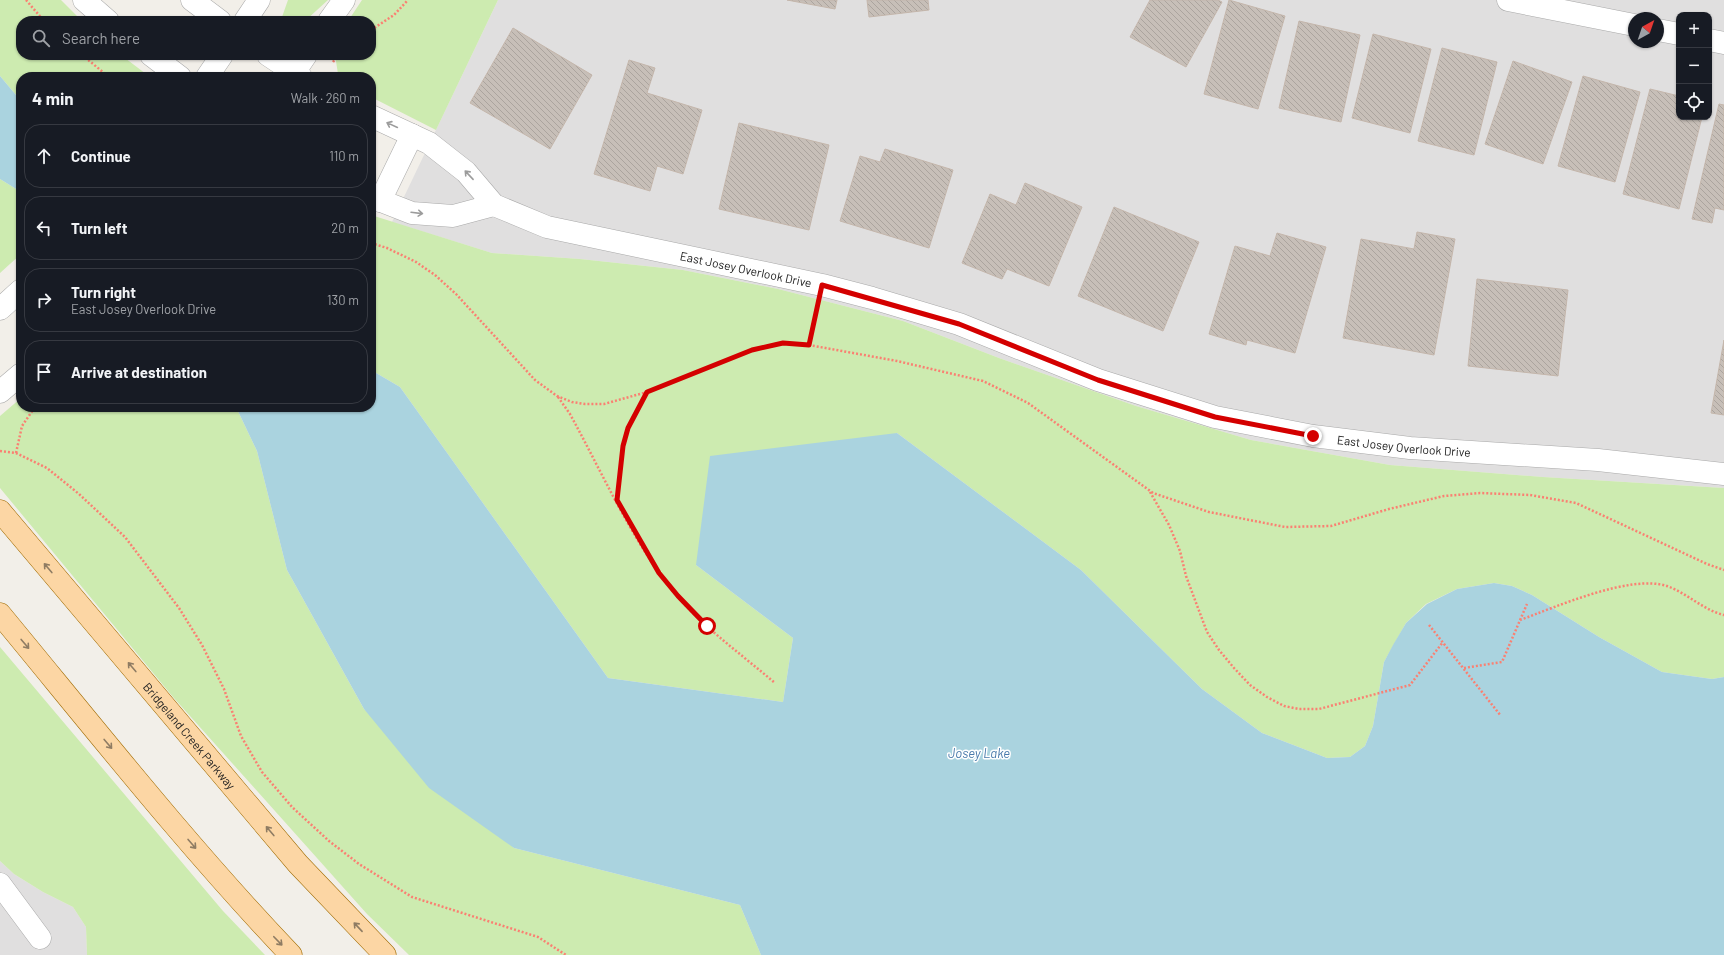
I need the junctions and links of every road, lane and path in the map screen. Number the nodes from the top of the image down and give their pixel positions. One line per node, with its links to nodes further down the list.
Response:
1 (26, 0): 8 (path)
2 (192, 0): 10 (street)
3 (259, 0): 11 (street)
4 (344, 0): 12 (street)
5 (408, 0): 14 (path)
6 (1508, 0): 13 (street)
7 (88, 1): 9 (street)
8 (40, 16)
9 (103, 16)
10 (213, 16)
11 (248, 16)
12 (333, 16)
13 (1628, 24)
14 (376, 27)
15 (1664, 31): 16 (street)
16 (1676, 33)
17 (1712, 41): 18 (street)
18 (1724, 43)
19 (88, 60): 24 (path)
20 (158, 60): 25 (street)
21 (219, 60): 26 (street)
22 (278, 60): 23 (street)
23 (298, 70)
24 (103, 72)
25 (173, 72)
26 (210, 72)
27 (376, 118): 28 (street, East Josey Overlook Drive, one-way to 27)
28 (412, 135): 29 (street); 30 (street, East Josey Overlook Drive, one-way to 28)
29 (376, 199): 30 (street, one-way to 30)
30 (494, 205): 32 (street, East Josey Overlook Drive)
31 (376, 245): 39 (path)
32 (822, 285): 35 (path); 43 (street, East Josey Overlook Drive)
33 (16, 295): 34 (street)
34 (0, 309)
35 (809, 345): 38 (path); 44 (path)
36 (16, 378): 37 (street)
37 (0, 392)
38 (647, 392): 39 (path); 45 (path)
39 (557, 396): 45 (path)
40 (32, 412): 42 (path)
41 (0, 451): 42 (path)
42 (16, 453): 61 (path)
43 (1724, 474)
44 (1149, 490): 47 (path); 53 (path)
45 (617, 500): 55 (path)
46 (0, 511): 60 (main road, Bridgeland Creek Parkway, one-way to 46)
47 (1724, 570)
48 (1527, 604): 51 (path)
49 (0, 614): 59 (main road, one-way to 59)
50 (1724, 615): 51 (path)
51 (1520, 620): 54 (path)
52 (1429, 625): 53 (path)
53 (1443, 642): 54 (path)
54 (1464, 668): 56 (path)
55 (776, 683)
56 (1501, 716)
57 (0, 884): 58 (street)
58 (40, 938)
59 (292, 955)
60 (385, 955)
61 (566, 955)

